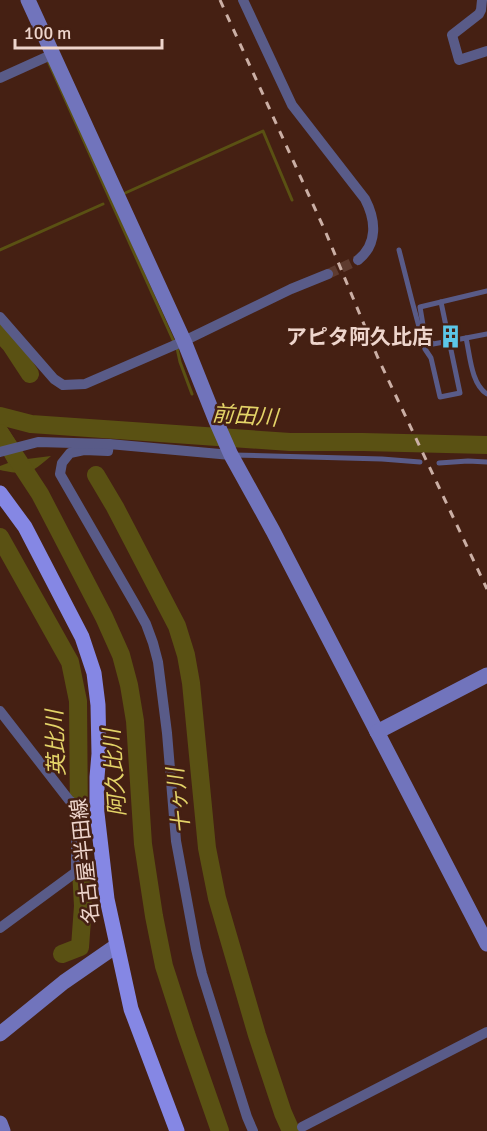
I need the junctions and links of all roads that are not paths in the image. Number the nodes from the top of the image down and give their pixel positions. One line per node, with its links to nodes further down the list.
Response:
1 (28, 0): 5 (street)
2 (243, 0): 8 (street)
3 (482, 0): 4 (street)
4 (487, 51)
5 (53, 54): 6 (street); 15 (street)
6 (0, 78)
7 (399, 250): 11 (lane)
8 (358, 260)
9 (328, 274): 15 (street)
10 (487, 291): 11 (lane)
11 (441, 302): 14 (lane)
12 (0, 317): 15 (street)
13 (487, 334): 14 (lane)
14 (466, 338): 16 (lane)
15 (184, 341): 19 (street)
16 (487, 394)
17 (109, 444): 18 (street); 19 (street); 36 (street)
18 (0, 452)
19 (230, 453): 20 (lane); 26 (street)
20 (420, 462)
21 (487, 462): 22 (lane)
22 (439, 463)
23 (0, 493): 29 (main road, 名古屋半田線)
24 (487, 675): 26 (street)
25 (0, 711): 27 (street)
26 (377, 732): 28 (street)
27 (0, 928)
28 (487, 944)
29 (116, 946): 31 (street); 35 (main road, 名古屋半田線)
30 (487, 1032): 33 (street)
31 (0, 1034)
32 (0, 1123): 34 (street)
33 (302, 1127)
34 (3, 1131)
35 (177, 1131)
36 (253, 1131)

